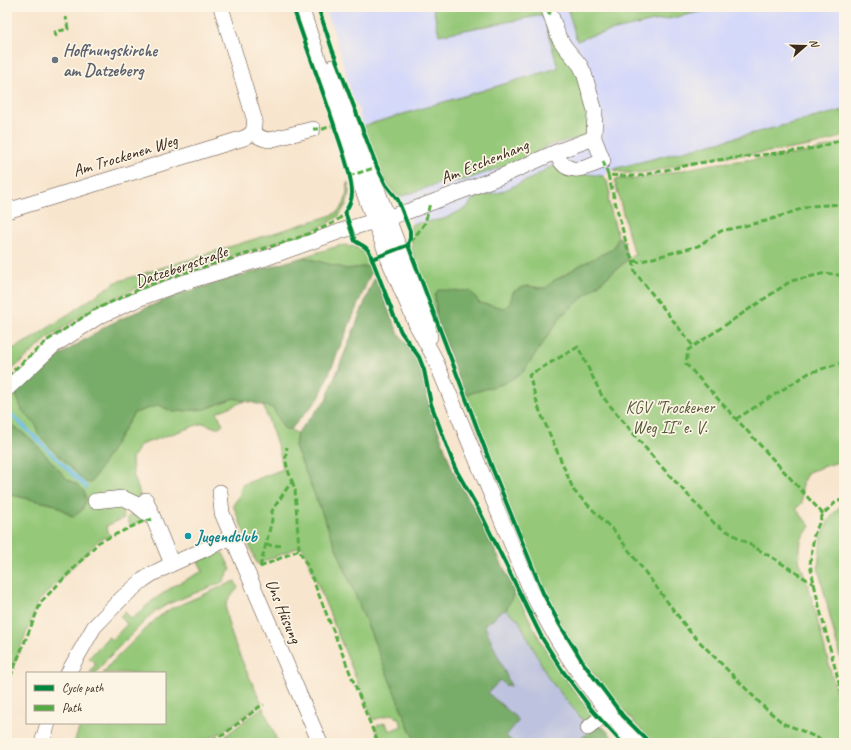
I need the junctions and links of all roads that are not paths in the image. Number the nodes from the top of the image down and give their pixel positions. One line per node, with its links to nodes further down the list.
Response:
1 (221, 7): 6 (street)
2 (301, 7): 10 (street)
3 (312, 7): 10 (street)
4 (548, 7): 7 (street)
5 (313, 129): 6 (street)
6 (253, 132): 9 (street, Am Trockenen Weg)
7 (594, 138): 8 (street, Am Eschenhang); 8 (street)
8 (556, 152): 10 (street, Am Eschenhang)
9 (7, 211)
10 (381, 219): 11 (street, Datzebergstraße); 19 (street)
11 (7, 388)
12 (220, 492): 16 (street, Uns Hüsung)
13 (146, 500): 15 (street)
14 (95, 501): 15 (street)
15 (153, 519): 17 (street)
16 (232, 537): 17 (street); 23 (street, Uns Hüsung)
17 (172, 564): 18 (street)
18 (69, 672)
19 (608, 712): 21 (street); 24 (street)
20 (48, 724): 22 (street)
21 (588, 728)
22 (42, 743)
23 (320, 743)
24 (637, 743)

